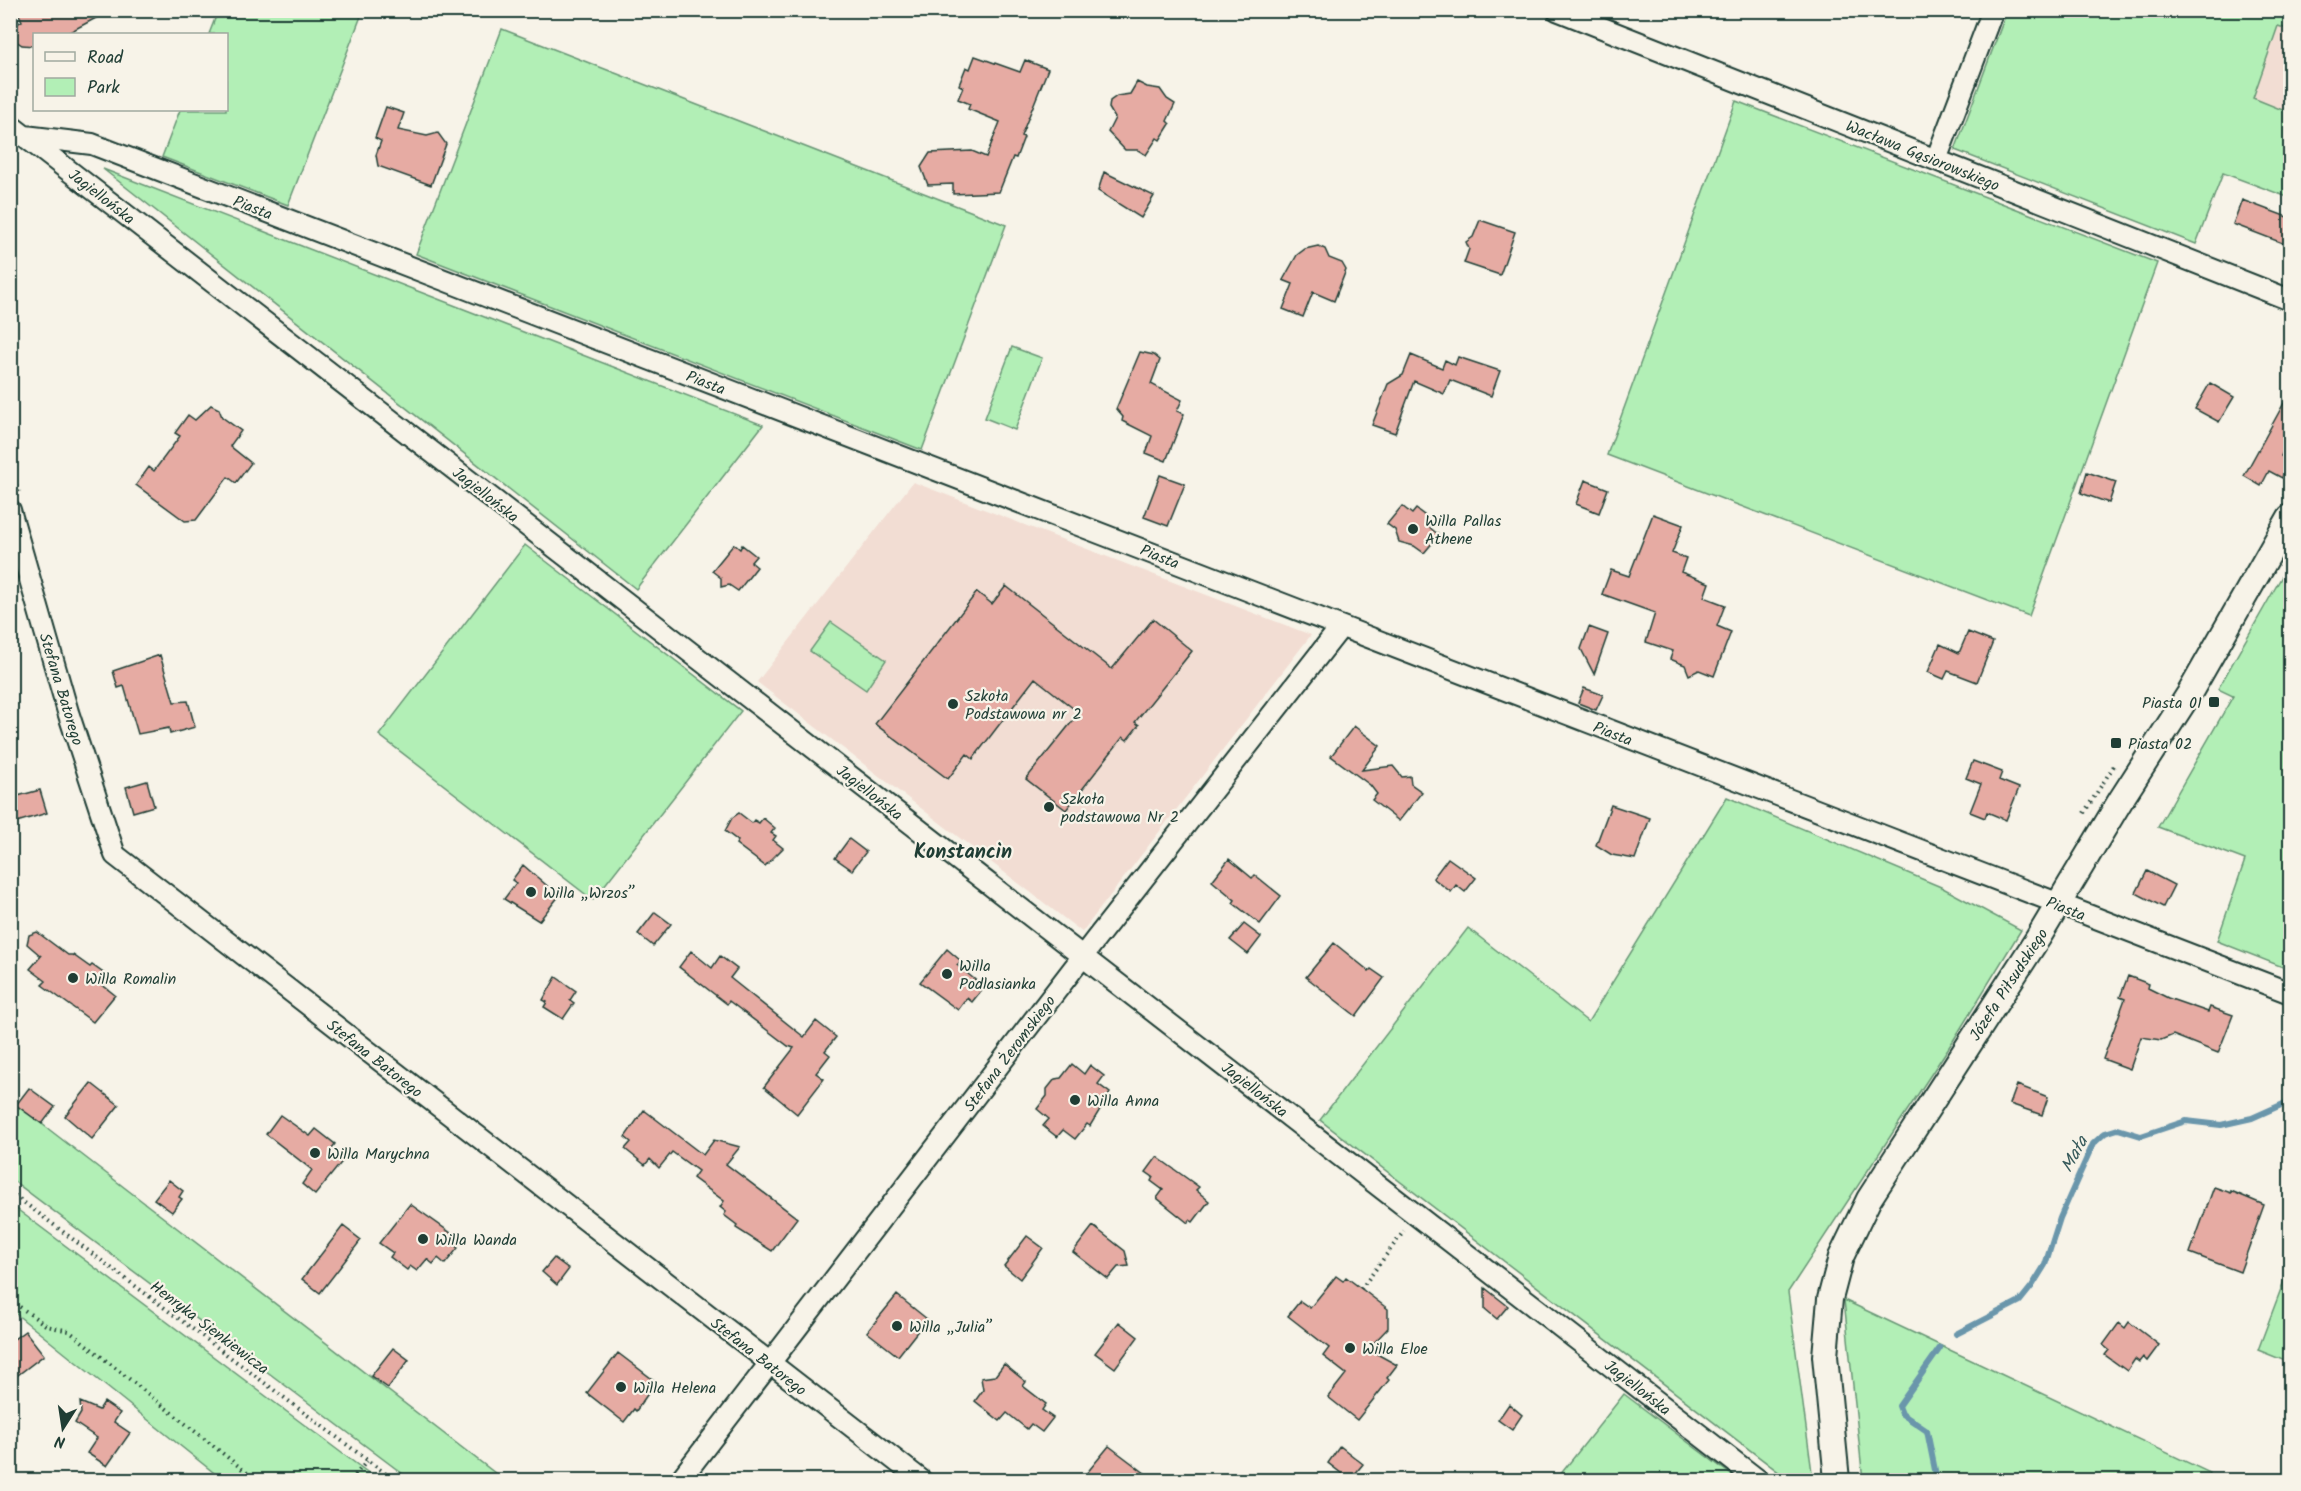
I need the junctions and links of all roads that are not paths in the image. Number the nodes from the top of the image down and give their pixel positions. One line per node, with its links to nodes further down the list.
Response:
1 (1557, 10): 4 (street, Wacława Gąsiorowskiego)
2 (1993, 10): 4 (street)
3 (18, 130): 8 (street, Piasta); 10 (street, Jagiellońska)
4 (1936, 160): 5 (street, Wacława Gąsiorowskiego)
5 (2290, 300)
6 (10, 510): 12 (street, Stefana Batorego)
7 (2290, 517): 9 (street, Józefa Piłsudskiego)
8 (1340, 628): 9 (street, Piasta); 10 (street, Stefana Żeromskiego)
9 (2058, 905): 11 (street, Piasta); 16 (street, Józefa Piłsudskiego)
10 (1084, 956): 12 (street, Stefana Żeromskiego); 15 (street, Jagiellońska)
11 (2290, 993)
12 (770, 1365): 13 (street, Stefana Żeromskiego); 14 (street, Stefana Batorego)
13 (680, 1480)
14 (921, 1480)
15 (1758, 1480)
16 (1837, 1480)

